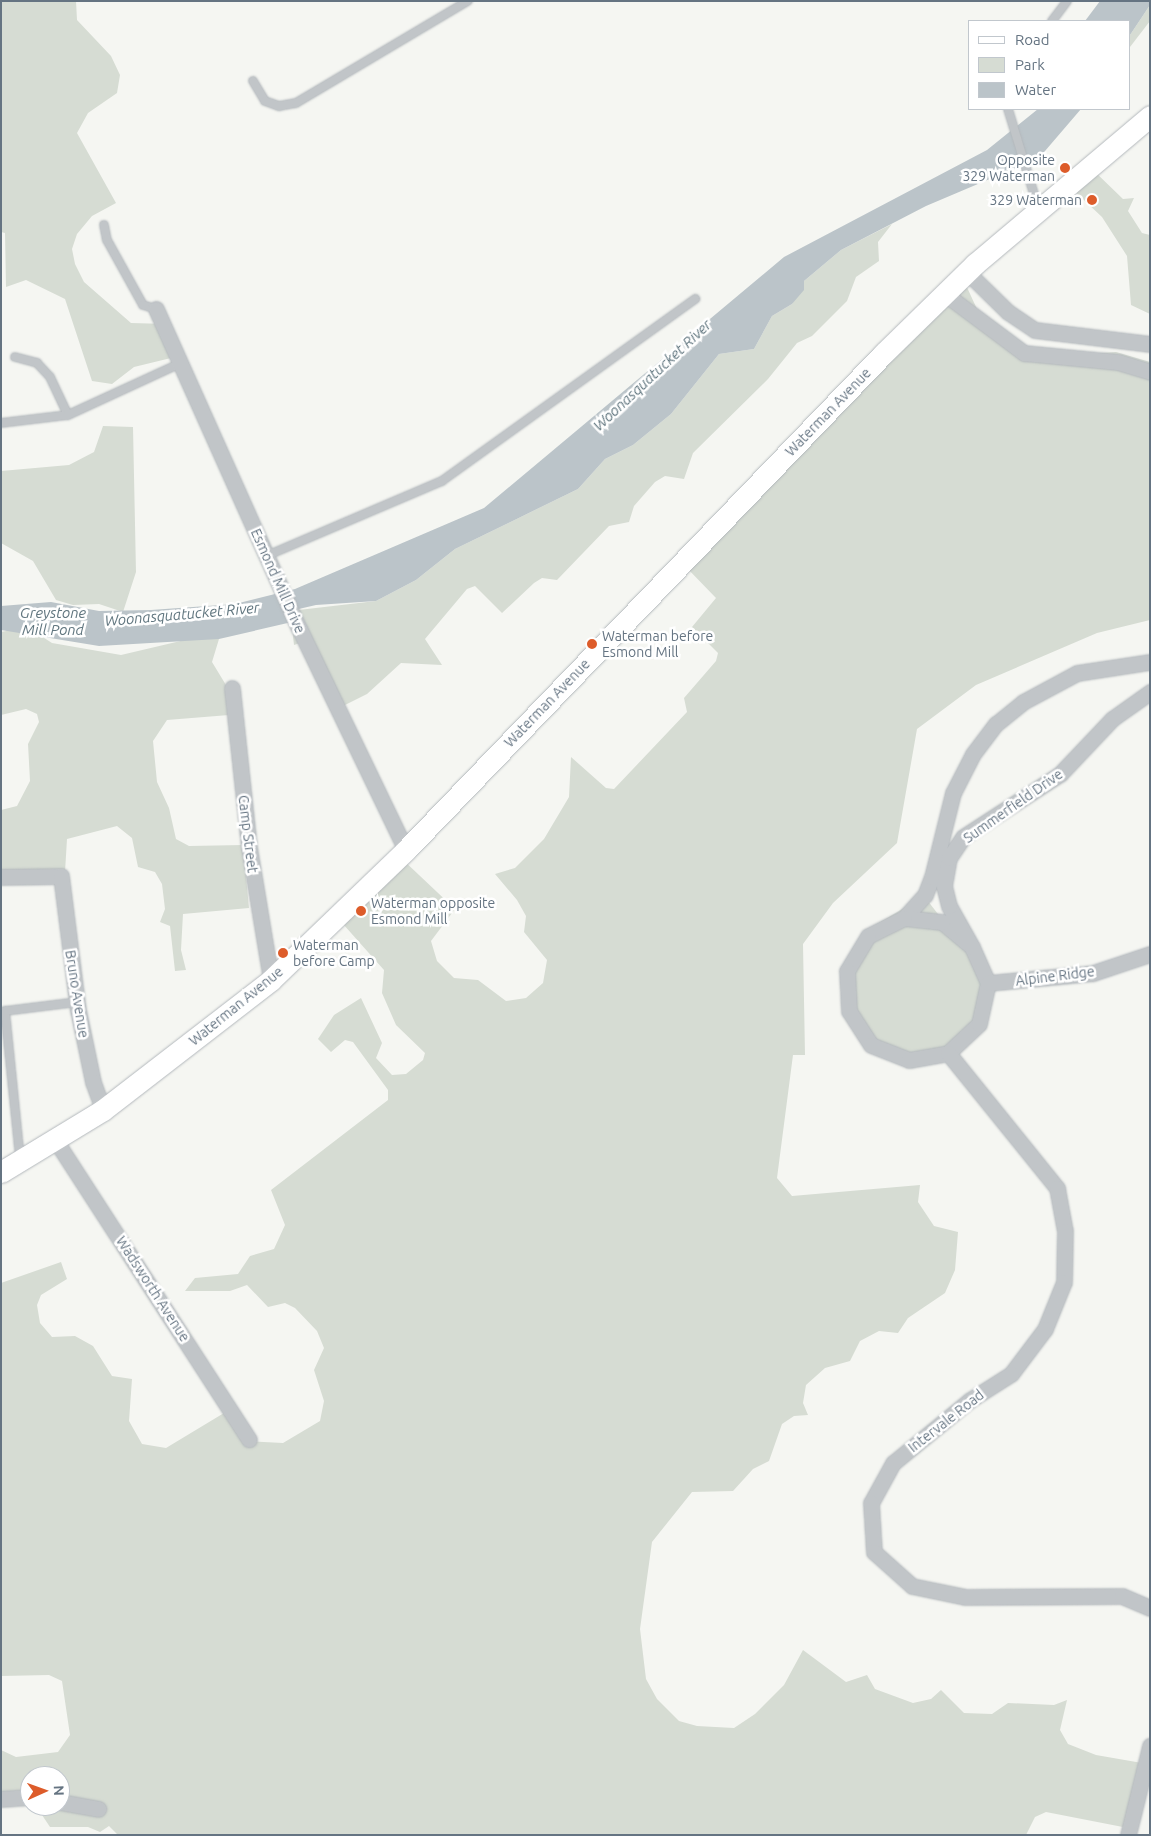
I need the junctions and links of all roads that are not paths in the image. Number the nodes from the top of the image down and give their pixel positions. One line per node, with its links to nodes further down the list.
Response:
1 (468, 1): 4 (lane)
2 (1068, 1): 3 (lane)
3 (1053, 20)
4 (253, 81)
5 (1008, 110): 7 (lane)
6 (1150, 116): 7 (main road, Waterman Avenue)
7 (1039, 211): 9 (main road, Waterman Avenue)
8 (104, 225): 12 (lane)
9 (967, 272): 10 (main road, Waterman Avenue); 13 (street)
10 (945, 294): 16 (street); 23 (main road, Waterman Avenue)
11 (695, 300): 19 (lane)
12 (156, 308): 15 (street, Esmond Mill Drive)
13 (1150, 344)
14 (15, 357): 17 (lane)
15 (181, 363): 17 (lane); 19 (street, Esmond Mill Drive)
16 (1150, 372)
17 (68, 414): 18 (lane)
18 (1, 423)
19 (266, 556): 23 (street, Esmond Mill Drive)
20 (1150, 662): 25 (street, Summerfield Drive)
21 (232, 688): 28 (street, Camp Street)
22 (1150, 692): 26 (street, Summerfield Drive)
23 (406, 850): 28 (main road, Waterman Avenue)
24 (1, 877): 30 (street, Bruno Avenue)
25 (904, 918): 26 (street); 31 (street)
26 (972, 947): 29 (street)
27 (1150, 954): 29 (street, Alpine Ridge)
28 (271, 980): 32 (main road, Waterman Avenue)
29 (988, 983): 31 (street)
30 (78, 1002): 32 (street, Bruno Avenue); 34 (lane)
31 (948, 1054): 37 (street, Intervale Road)
32 (103, 1110): 33 (main road, Waterman Avenue)
33 (54, 1138): 34 (main road, Waterman Avenue); 36 (street, Wadsworth Avenue)
34 (20, 1160): 35 (main road, Waterman Avenue)
35 (1, 1172)
36 (249, 1440)
37 (1150, 1608)
38 (1150, 1746): 43 (street)
39 (20, 1798): 40 (street)
40 (1, 1799)
41 (70, 1804): 42 (street)
42 (98, 1809)
43 (1128, 1835)

